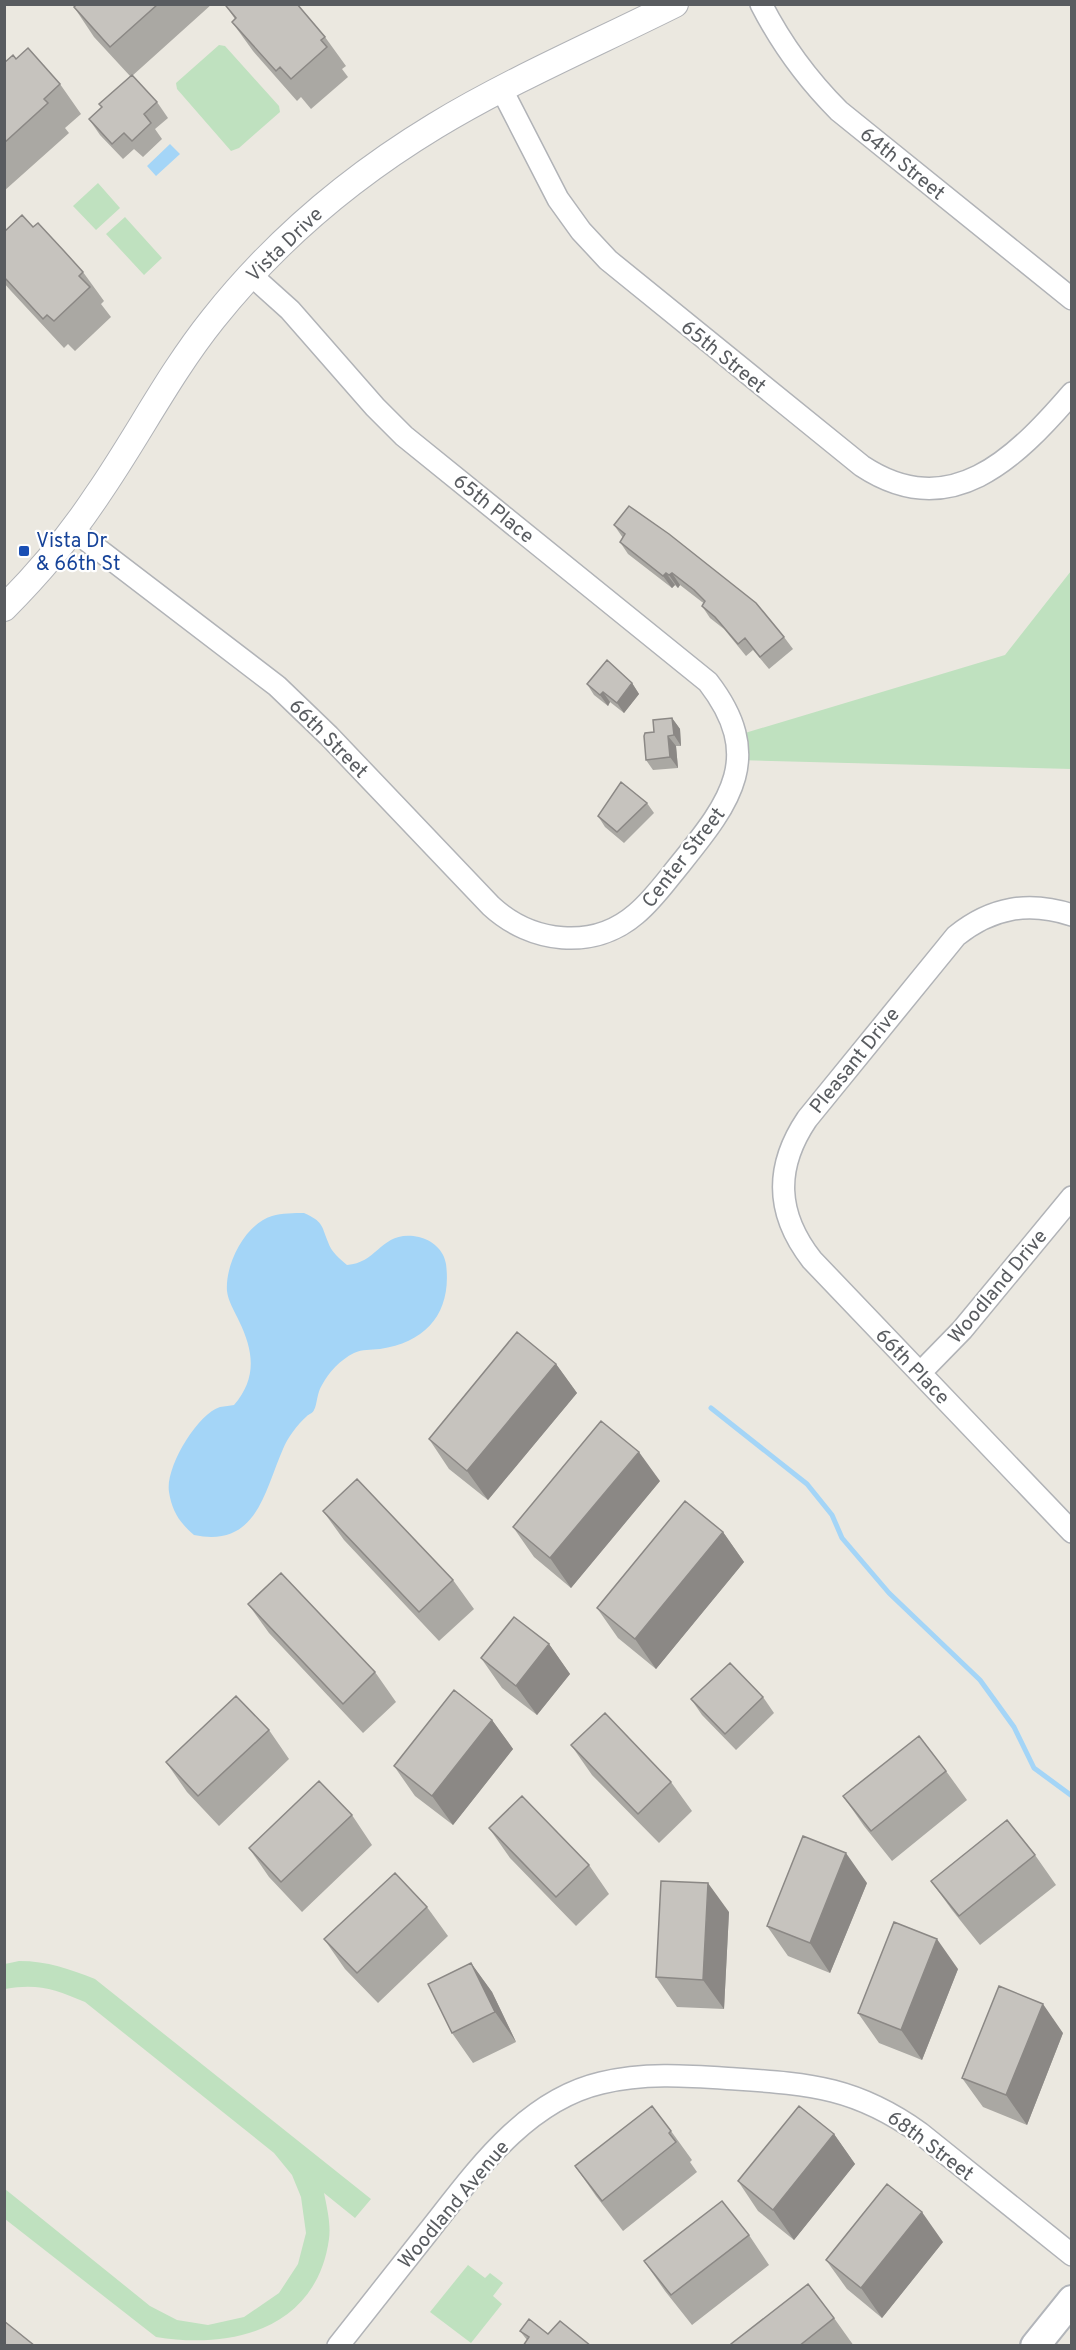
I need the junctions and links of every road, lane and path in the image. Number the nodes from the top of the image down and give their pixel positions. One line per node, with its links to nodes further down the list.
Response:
1 (675, 4): 3 (street, Vista Drive)
2 (761, 4): 5 (street, 64th Street)
3 (502, 90): 4 (street, Vista Drive); 6 (street, 65th Street)
4 (251, 275): 7 (street, Vista Drive); 9 (street, 65th Place)
5 (1071, 299)
6 (1071, 393)
7 (73, 530): 8 (street, Vista Drive); 11 (street, 66th Street)
8 (4, 608)
9 (735, 736): 11 (street, Center Street)
10 (1071, 915): 12 (street, Pleasant Drive)
11 (579, 938)
12 (783, 1184): 14 (street, 66th Place)
13 (1071, 1197): 14 (street, Woodland Drive)
14 (920, 1373): 15 (street, 66th Place)
15 (1071, 1532)
16 (625, 2078): 17 (street, 68th Street); 19 (street, Woodland Avenue)
17 (1071, 2255)
18 (1071, 2300): 20 (main road)
19 (338, 2346)
20 (1035, 2346)

